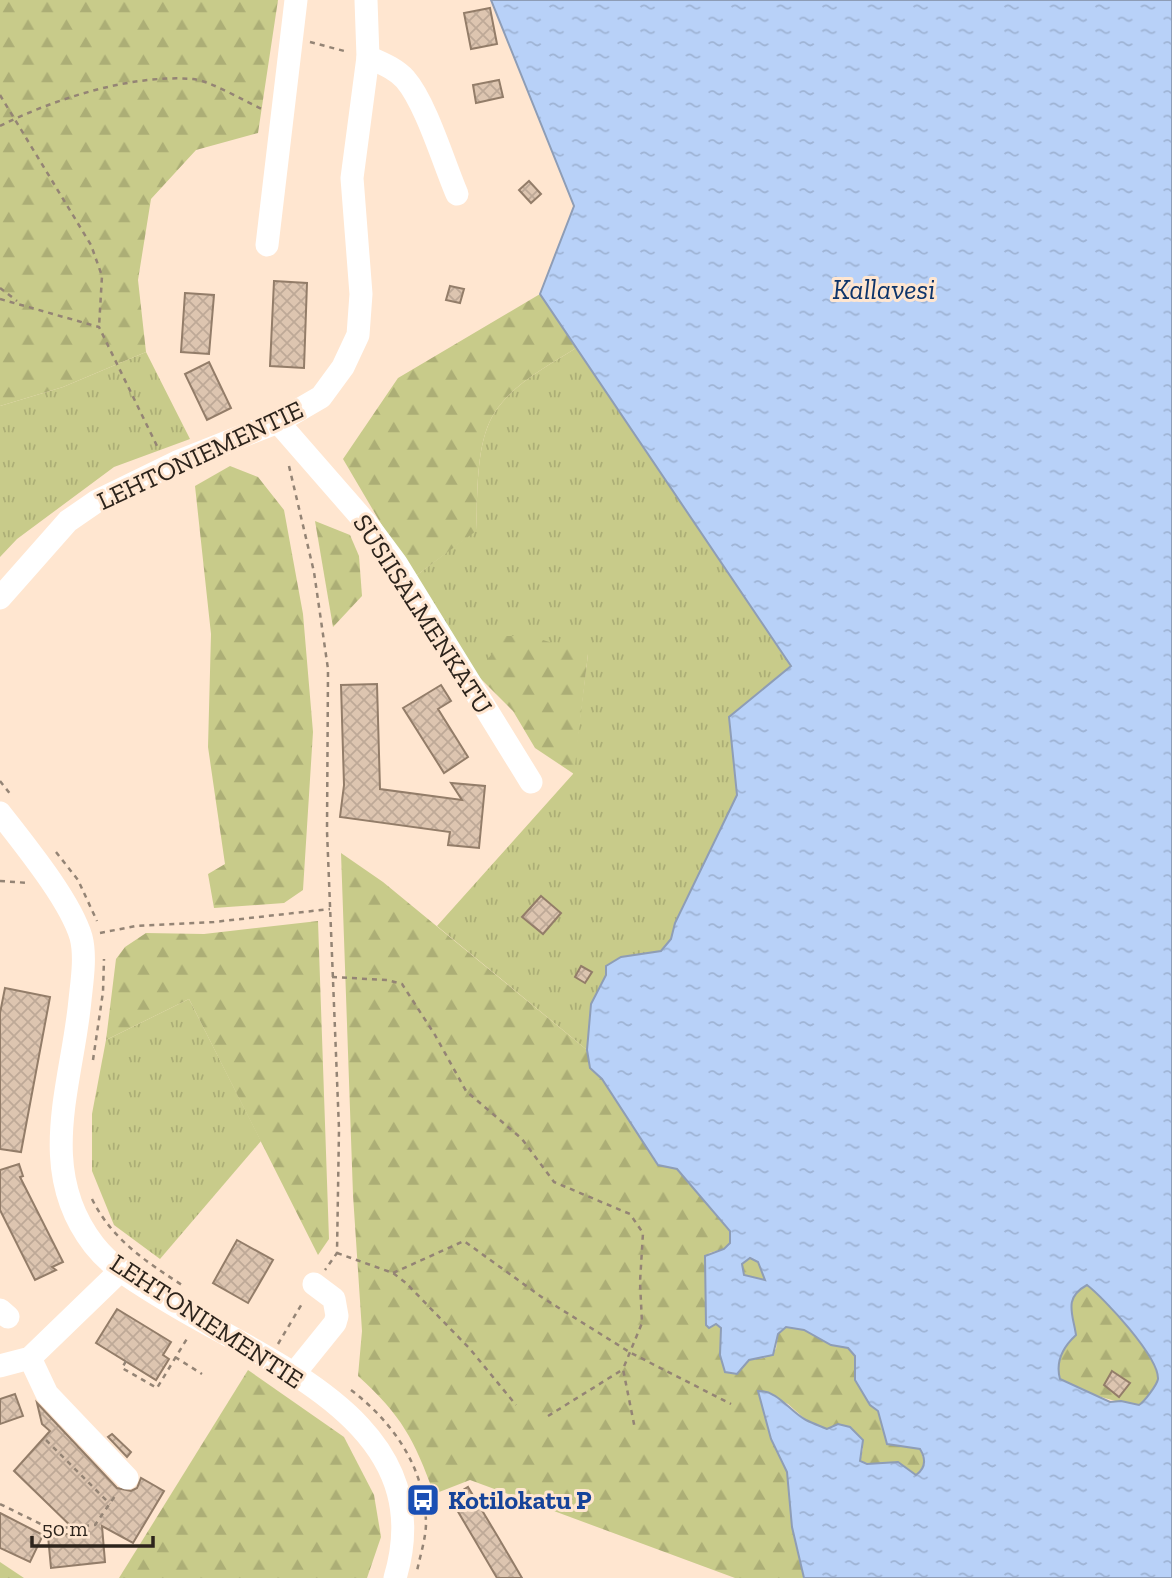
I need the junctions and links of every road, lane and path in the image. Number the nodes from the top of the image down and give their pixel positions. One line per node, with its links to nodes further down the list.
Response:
1 (296, 0): 3 (street)
2 (366, 0): 4 (street, LEHTONIEMENTIE)
3 (292, 37): 4 (path); 7 (street)
4 (368, 57): 9 (street); 15 (street, LEHTONIEMENTIE)
5 (0, 95): 6 (path)
6 (17, 118): 7 (path); 8 (path); 14 (path)
7 (281, 118): 10 (street)
8 (0, 126)
9 (457, 194)
10 (267, 245)
11 (0, 288): 13 (path)
12 (0, 299): 13 (path)
13 (19, 303): 14 (path)
14 (99, 327): 17 (path)
15 (278, 422): 17 (street, LEHTONIEMENTIE); 20 (street, SUSIISALMENKATU)
16 (287, 459): 25 (path)
17 (166, 466): 18 (street, LEHTONIEMENTIE)
18 (0, 598)
19 (0, 781): 21 (path)
20 (531, 782)
21 (5, 816): 33 (street, LEHTONIEMENTIE)
22 (54, 850): 26 (path)
23 (0, 881): 24 (path)
24 (32, 883)
25 (330, 909): 26 (path); 29 (path)
26 (100, 933): 27 (path)
27 (102, 943)
28 (104, 955): 30 (path)
29 (332, 977): 32 (path); 40 (path)
30 (91, 1066)
31 (92, 1198): 36 (path)
32 (337, 1253): 34 (path); 35 (path)
33 (120, 1271): 42 (street); 45 (street, LEHTONIEMENTIE)
34 (393, 1273): 40 (path); 50 (path)
35 (314, 1284): 39 (path); 45 (street)
36 (186, 1288)
37 (192, 1330): 41 (path)
38 (269, 1337): 39 (path)
39 (278, 1343): 45 (path)
40 (631, 1353): 46 (path); 49 (path)
41 (175, 1357): 43 (path); 47 (path)
42 (30, 1358): 44 (street); 54 (street)
43 (126, 1362)
44 (0, 1366)
45 (299, 1367): 57 (street, LEHTONIEMENTIE)
46 (623, 1369): 51 (path); 52 (path)
47 (202, 1374)
48 (346, 1386): 57 (path)
49 (731, 1404)
50 (516, 1405)
51 (548, 1416)
52 (635, 1429)
53 (46, 1440): 56 (path)
54 (127, 1478): 56 (path)
55 (0, 1504): 56 (path)
56 (110, 1504)
57 (401, 1578)

